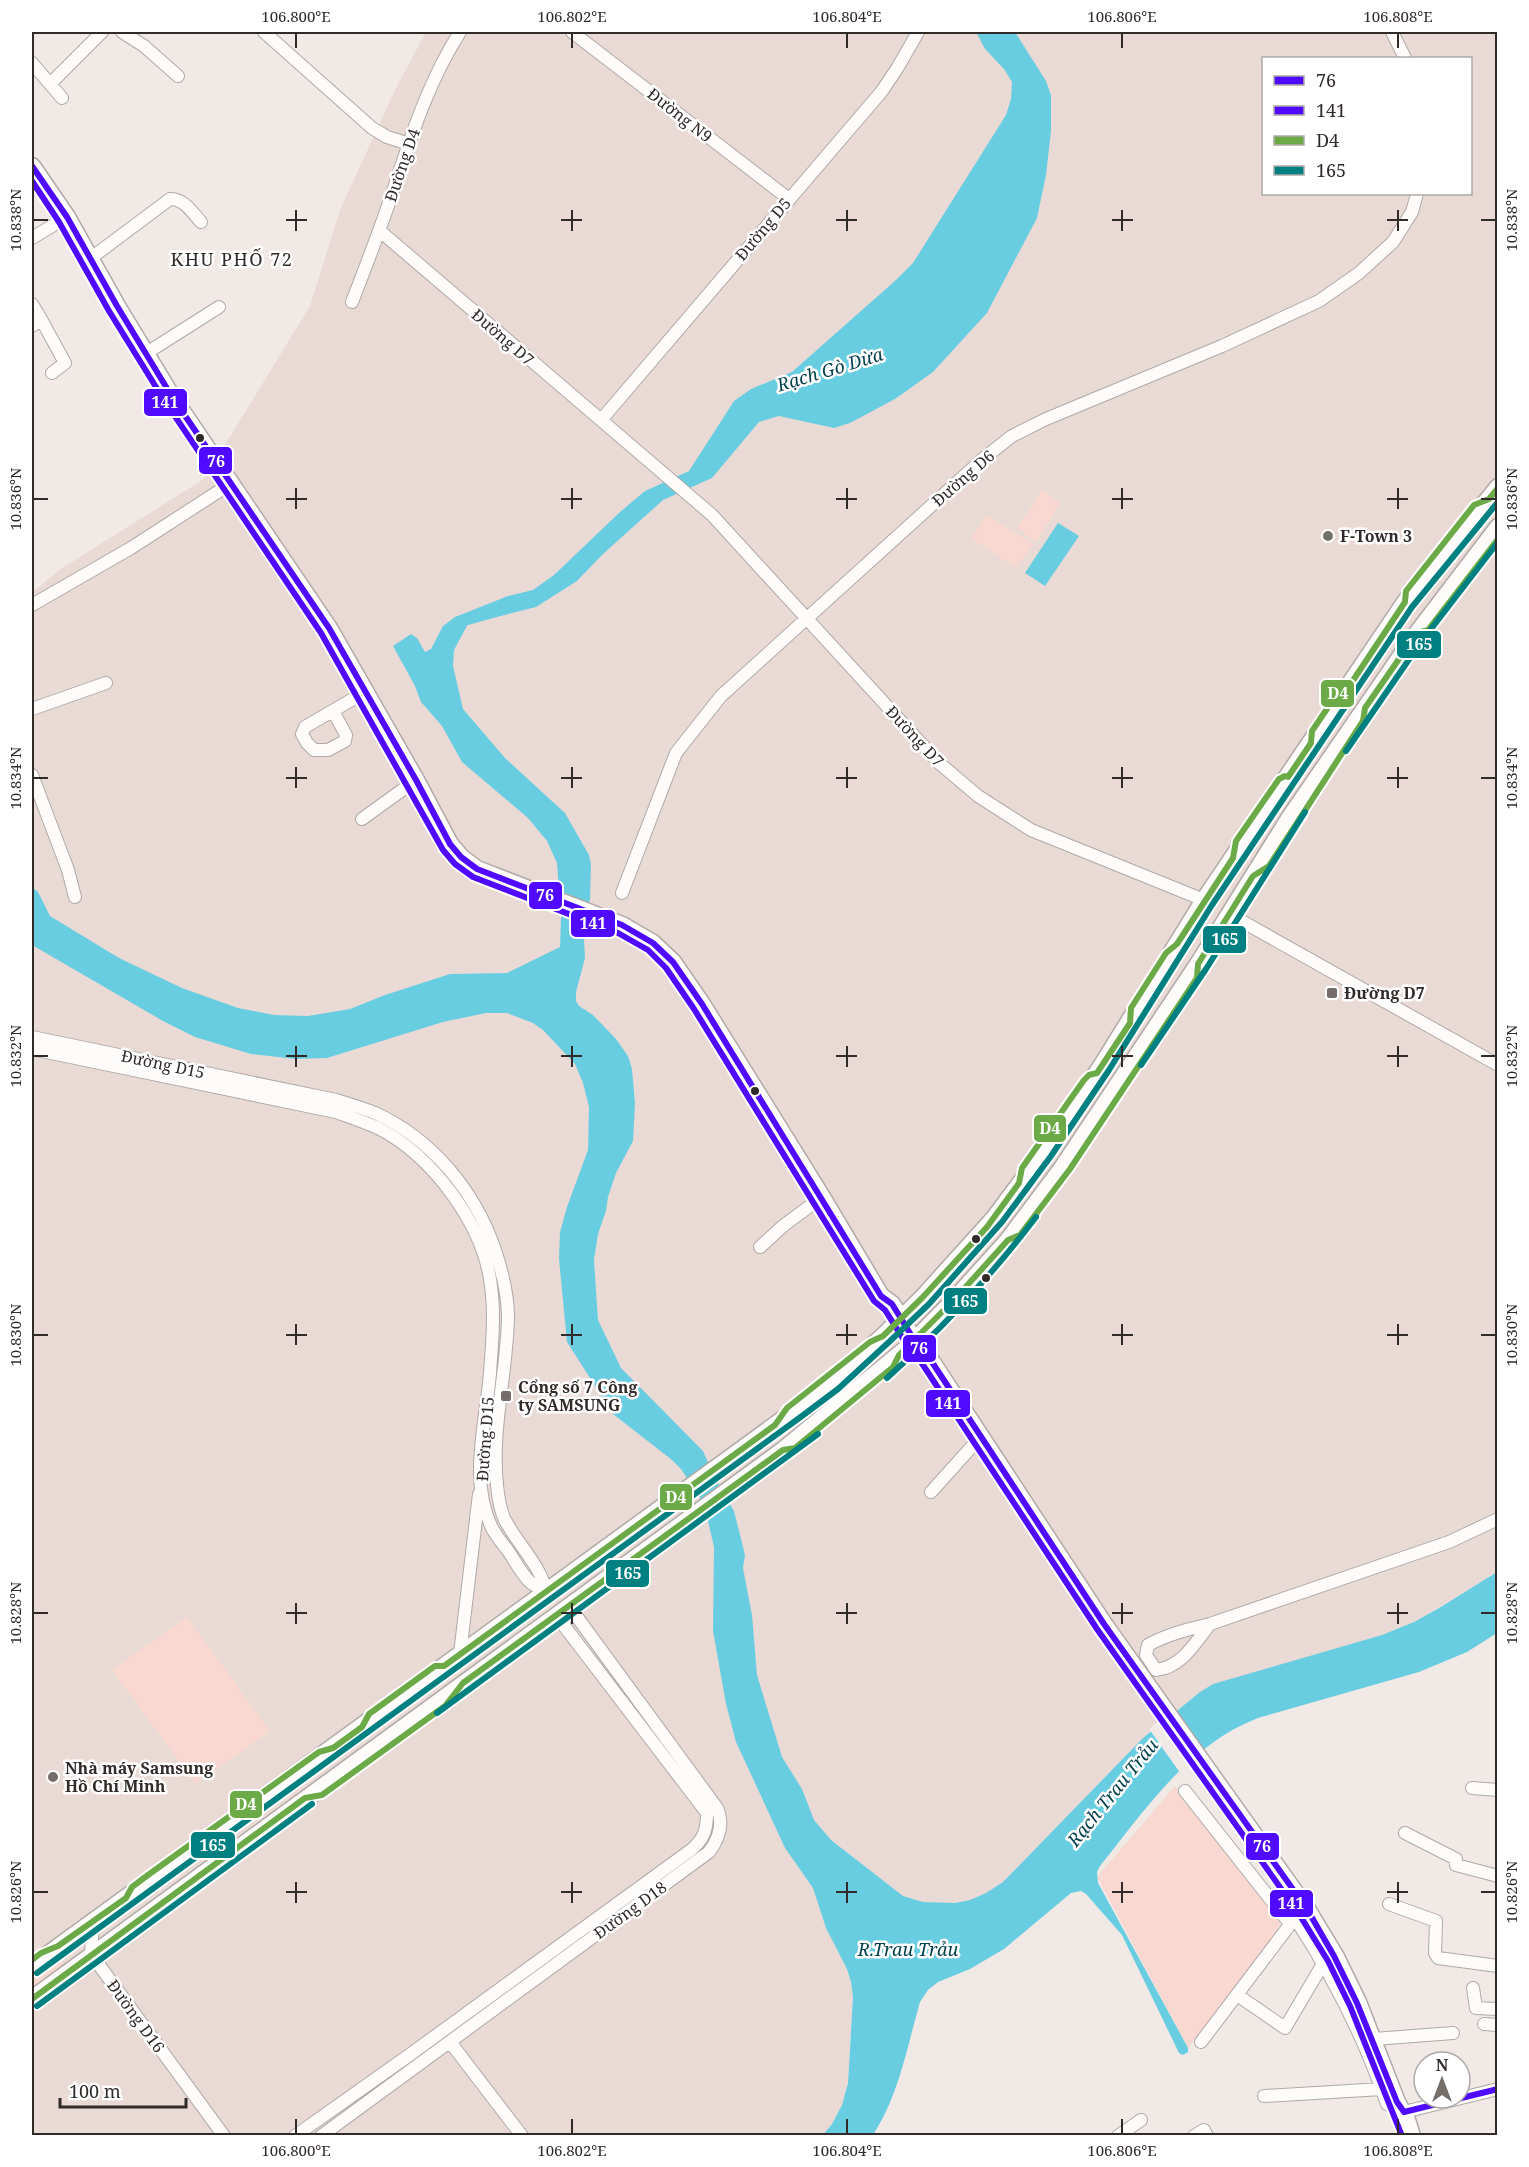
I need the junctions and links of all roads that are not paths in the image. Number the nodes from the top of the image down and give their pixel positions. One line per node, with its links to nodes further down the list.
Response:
1 (102, 32): 11 (street)
2 (122, 32): 10 (street)
3 (264, 32): 13 (street)
4 (460, 32): 13 (street, Đường D4)
5 (572, 32): 16 (street, Đường N9)
6 (918, 32): 16 (street, Đường D5)
7 (1392, 32): 8 (street)
8 (1404, 57)
9 (32, 63): 11 (street)
10 (178, 76)
11 (50, 84): 12 (street)
12 (62, 98)
13 (409, 144): 19 (street, Đường D4)
14 (32, 166): 17 (main road)
15 (1417, 195): 34 (street, Đường D6)
16 (789, 199): 28 (street, Đường D5)
17 (67, 217): 20 (street); 21 (main road)
18 (201, 222): 21 (street)
19 (380, 231): 22 (street, Đường D4); 28 (street, Đường D7)
20 (32, 238)
21 (91, 258): 26 (main road)
22 (352, 302)
23 (32, 304): 25 (street)
24 (219, 307): 26 (street)
25 (36, 323): 27 (street)
26 (145, 354): 29 (main road)
27 (52, 373)
28 (601, 420): 34 (street, Đường D7)
29 (230, 484): 33 (street); 39 (main road)
30 (1493, 493): 36 (main road)
31 (1497, 527): 35 (main road)
32 (1497, 538): 35 (main road)
33 (32, 605)
34 (807, 620): 45 (street, Đường D6); 47 (street, Đường D7)
35 (1417, 633): 37 (main road)
36 (1372, 652): 37 (main road); 47 (main road)
37 (1394, 666): 48 (main road)
38 (106, 683): 40 (street)
39 (365, 692): 41 (street); 43 (main road)
40 (32, 709)
41 (333, 711)
42 (32, 775): 46 (street)
43 (416, 780): 44 (street); 52 (main road)
44 (362, 819)
45 (622, 893)
46 (75, 897)
47 (1204, 900): 48 (main road); 56 (main road)
48 (1229, 914): 51 (street); 57 (main road)
49 (32, 1037): 55 (street, Đường D15)
50 (32, 1049): 54 (street, Đường D15)
51 (1497, 1065)
52 (822, 1197): 53 (street); 56 (main road)
53 (760, 1247)
54 (493, 1317): 55 (street); 59 (street, Đường D15)
55 (508, 1318): 60 (street, Đường D15)
56 (900, 1318): 57 (main road); 64 (main road)
57 (914, 1341): 65 (main road); 89 (main road)
58 (976, 1442): 62 (street)
59 (481, 1451): 60 (street); 61 (street, Đường D15)
60 (496, 1452): 64 (street, Đường D15)
61 (480, 1484): 64 (street, Đường D15); 67 (street)
62 (931, 1492)
63 (1497, 1519): 66 (street)
64 (546, 1591): 65 (main road); 67 (main road)
65 (568, 1618): 77 (main road); 90 (street, Đường D18); 98 (street, Đường D18)
66 (1210, 1624): 66 (street)
67 (460, 1654): 75 (main road)
68 (1472, 1788): 69 (street)
69 (1497, 1790)
70 (1185, 1791): 74 (street)
71 (1405, 1833): 72 (street)
72 (1497, 1876)
73 (1389, 1904): 81 (street)
74 (1292, 1921): 79 (street); 91 (street)
75 (93, 1922): 76 (main road); 77 (street)
76 (58, 1946): 78 (main road); 80 (main road)
77 (91, 1954): 83 (main road); 97 (street, Đường D16)
78 (32, 1960)
79 (1324, 1962): 84 (street); 92 (street)
80 (32, 1966)
81 (1497, 1966)
82 (1473, 1989): 85 (street)
83 (32, 1999)
84 (1243, 1999)
85 (1497, 2008)
86 (1484, 2024): 87 (street)
87 (1497, 2025)
88 (1453, 2033): 89 (street)
89 (1374, 2039): 95 (main road)
90 (450, 2042): 99 (street, Đường D18); 100 (street)
91 (1201, 2042)
92 (1382, 2089): 94 (street); 95 (street)
93 (1497, 2089): 95 (street)
94 (1264, 2096)
95 (1404, 2112): 102 (main road)
96 (1141, 2120): 101 (street)
97 (224, 2136)
98 (295, 2136)
99 (321, 2136)
100 (522, 2136)
101 (1118, 2136)
102 (1412, 2136)

